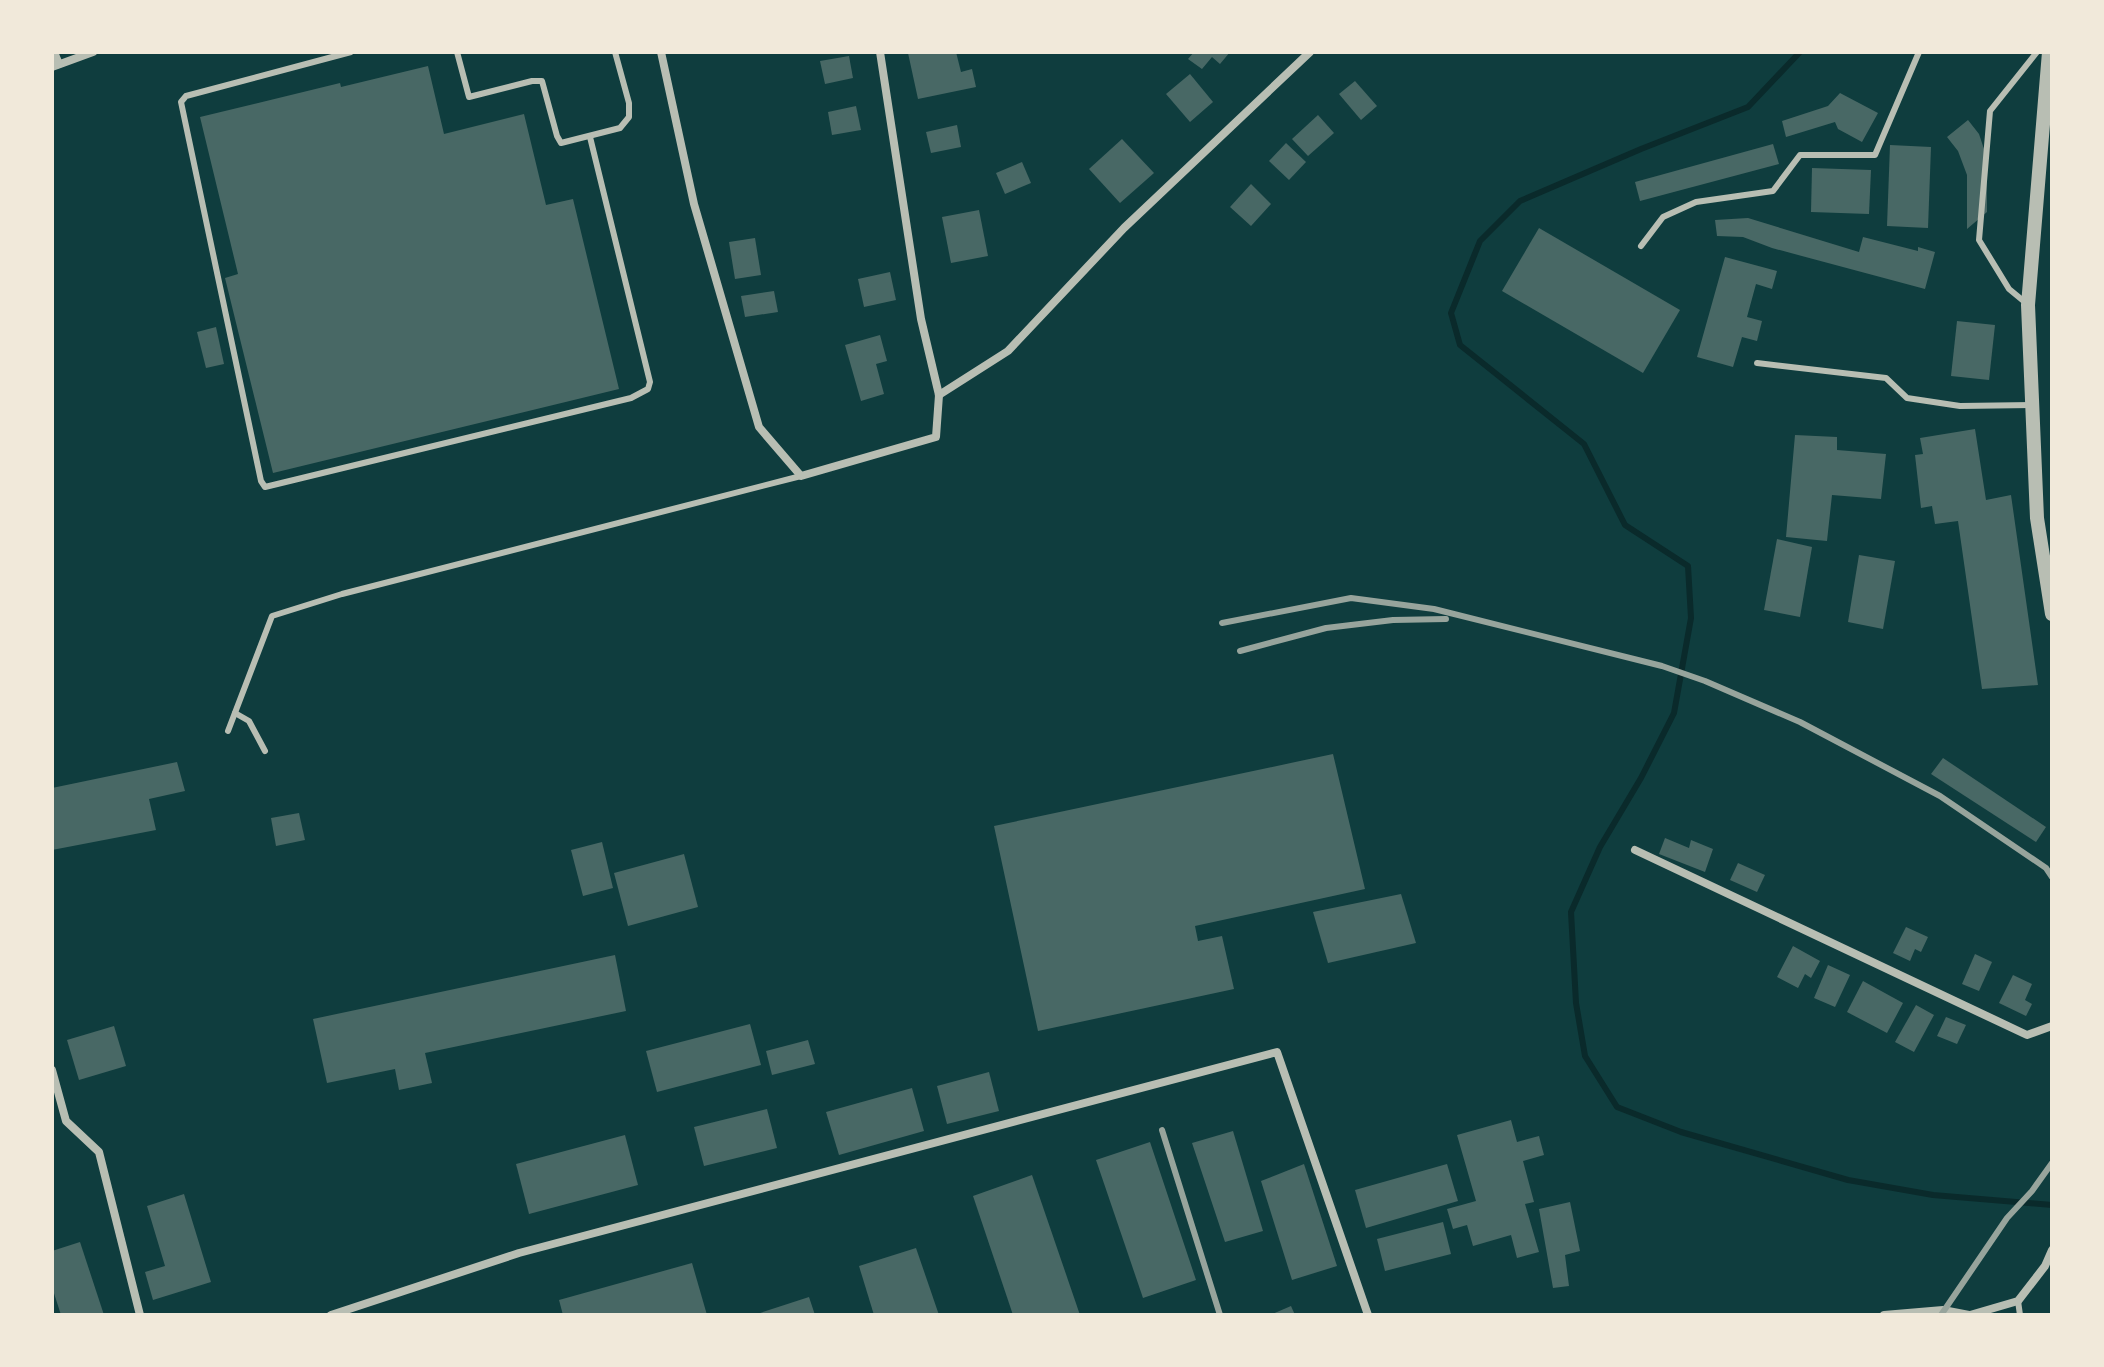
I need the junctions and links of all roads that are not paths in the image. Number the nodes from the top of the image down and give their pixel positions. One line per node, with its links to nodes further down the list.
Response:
1 (54, 52): 12 (street)
2 (93, 52): 12 (street)
3 (351, 52): 13 (lane)
4 (457, 52): 13 (lane)
5 (615, 52): 13 (lane)
6 (661, 52): 19 (street)
7 (880, 52): 17 (street)
8 (1310, 52): 17 (street)
9 (1919, 52): 14 (lane)
10 (2037, 52): 15 (lane)
11 (2049, 52): 15 (street)
12 (55, 66)
13 (590, 137)
14 (1641, 246)
15 (2028, 305): 18 (street)
16 (1757, 363): 18 (lane)
17 (939, 395): 19 (street)
18 (2032, 405): 20 (street)
19 (801, 476): 21 (lane)
20 (2052, 614)
21 (235, 713): 22 (lane); 23 (lane)
22 (228, 731)
23 (265, 751)
24 (1635, 850): 25 (street)
25 (2052, 1026)
26 (52, 1070): 29 (street)
27 (2052, 1250): 28 (street)
28 (2018, 1301): 33 (street); 34 (lane)
29 (140, 1315)
30 (331, 1315): 31 (street)
31 (1368, 1315)
32 (1884, 1315): 33 (street)
33 (1970, 1315)
34 (2020, 1315)

